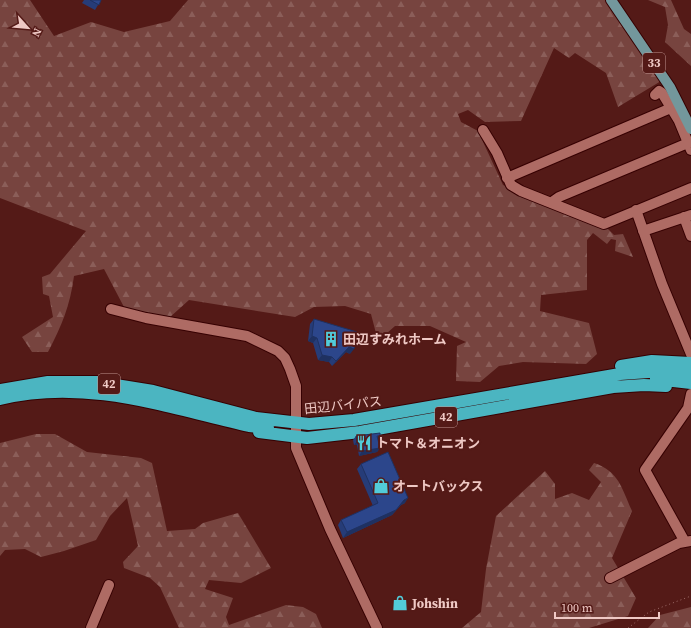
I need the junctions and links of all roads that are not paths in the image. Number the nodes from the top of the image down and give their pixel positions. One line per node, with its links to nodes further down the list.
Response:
1 (611, 0): 4 (main road, 33)
2 (655, 95): 3 (street)
3 (671, 108): 6 (street); 7 (street)
4 (691, 129)
5 (483, 130): 7 (street)
6 (690, 146): 9 (street)
7 (507, 178): 9 (street)
8 (691, 188): 10 (street)
9 (552, 202): 10 (street)
10 (636, 210): 12 (street)
11 (688, 216): 12 (street); 13 (street)
12 (643, 231): 15 (street)
13 (691, 236)
14 (111, 309): 25 (street)
15 (691, 354)
16 (691, 363): 25 (highway, 42)
17 (691, 374): 23 (highway, 田辺バイパス / 42)
18 (691, 383): 23 (highway, 田辺バイパス / 42)
19 (691, 389): 25 (highway, 42)
20 (0, 390): 25 (highway, 田辺バイパス / 42)
21 (691, 394): 24 (street)
22 (0, 399): 25 (highway, 42)
23 (462, 404): 25 (highway, 田辺バイパス / 42)
24 (690, 408): 26 (street)
25 (296, 427): 30 (street)
26 (688, 541): 27 (street)
27 (610, 578)
28 (109, 585): 29 (street)
29 (91, 628)
30 (377, 628)

